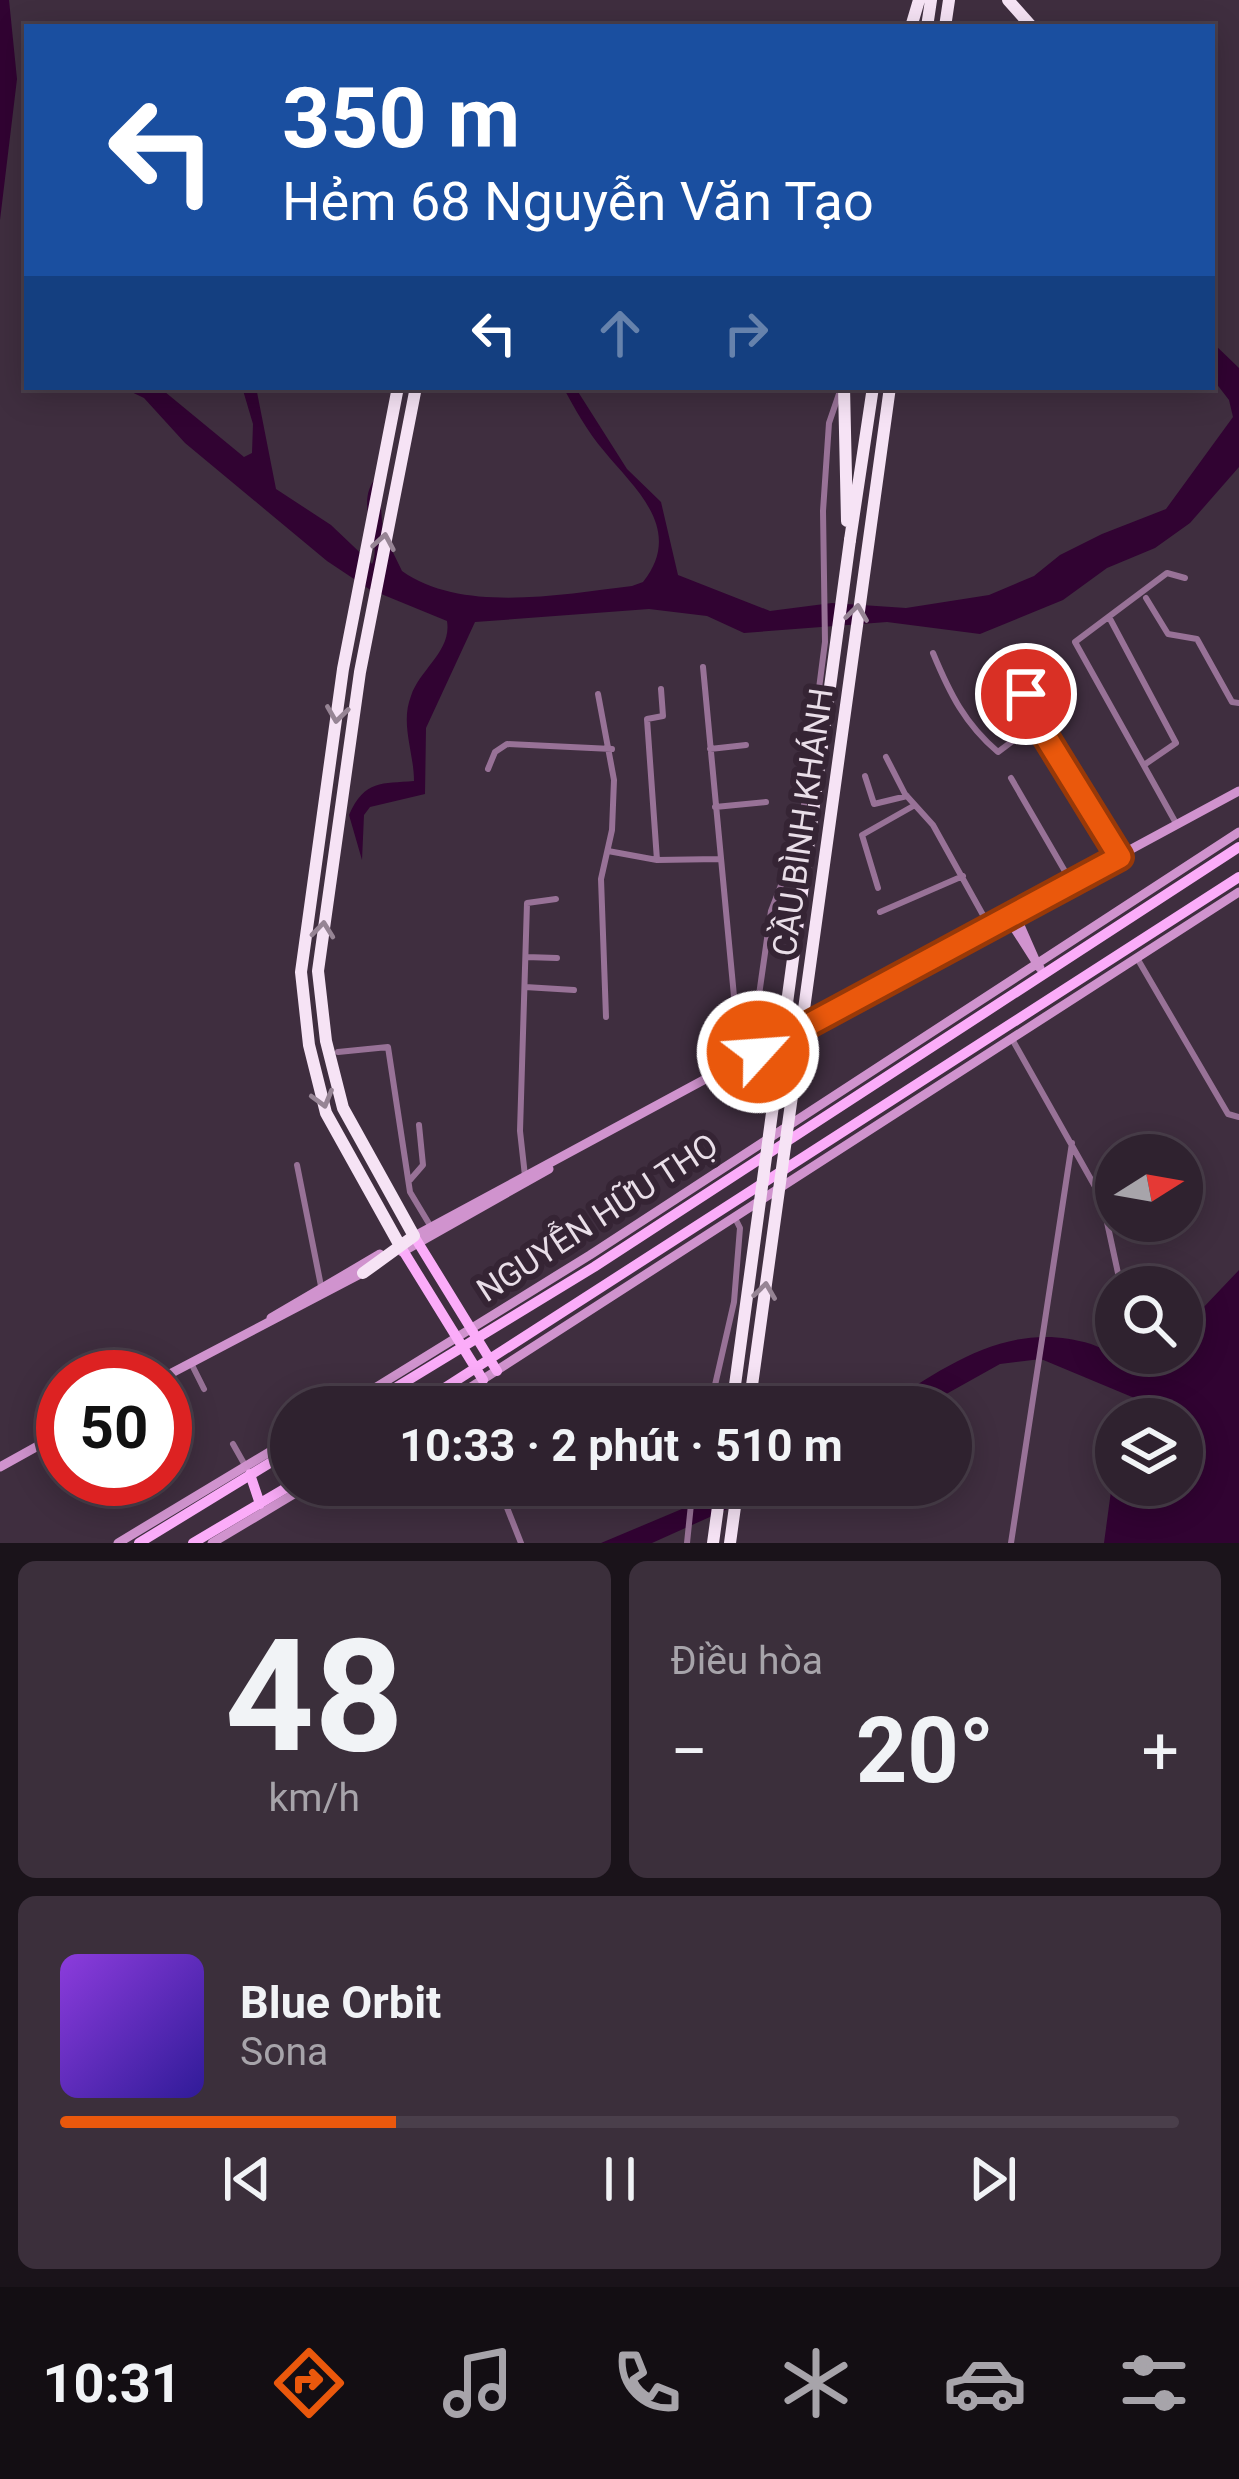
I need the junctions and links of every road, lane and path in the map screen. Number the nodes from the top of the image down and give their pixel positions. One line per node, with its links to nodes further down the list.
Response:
1 (1008, 0): 2 (highway)
2 (1029, 24)
3 (398, 390): 9 (highway)
4 (415, 390): 9 (highway)
5 (842, 390): 60 (street)
6 (843, 390): 10 (highway)
7 (873, 390): 10 (highway)
8 (890, 390): 89 (highway, CẦU BÌNH KHÁNH, one-way to 8, bridge)
9 (387, 477): 71 (highway, one-way to 9); 72 (highway, one-way to 72)
10 (850, 540): 88 (highway, CẦU BÌNH KHÁNH, bridge)
11 (1185, 578): 13 (street)
12 (1146, 598): 19 (street)
13 (1108, 615): 25 (street); 25 (street)
14 (933, 652): 20 (street)
15 (703, 667): 23 (street)
16 (1029, 668): 20 (street)
17 (661, 689): 40 (street)
18 (598, 694): 22 (street)
19 (1239, 703)
20 (1038, 722): 38 (street)
21 (746, 745): 23 (street)
22 (612, 749): 26 (street); 37 (street)
23 (710, 749): 33 (street)
24 (886, 757): 30 (street)
25 (1144, 765): 34 (street)
26 (488, 770)
27 (865, 776): 30 (street)
28 (1011, 778): 43 (street)
29 (1239, 791): 34 (main road)
30 (907, 796): 32 (street)
31 (766, 802): 33 (street)
32 (915, 805): 41 (street); 44 (street)
33 (715, 806): 39 (street)
34 (1177, 825): 38 (main road)
35 (1239, 832): 53 (main road, NGUYỄN HỮU THỌ)
36 (1239, 847): 53 (main road, NGUYỄN HỮU THỌ)
37 (608, 851): 40 (street); 57 (street)
38 (1120, 857): 43 (main road)
39 (719, 859): 40 (street); 61 (street)
40 (657, 860)
41 (962, 876): 47 (street); 49 (street)
42 (1239, 877): 56 (main road)
43 (1072, 883): 48 (main road)
44 (878, 889)
45 (1239, 892): 52 (main road)
46 (556, 899): 50 (street)
47 (880, 912)
48 (1011, 916): 49 (main road); 53 (main road)
49 (990, 927): 60 (main road)
50 (526, 957): 51 (street); 54 (street)
51 (557, 958)
52 (1136, 958): 56 (main road); 62 (street)
53 (1041, 969): 56 (main road); 77 (main road, NGUYỄN HỮU THỌ)
54 (525, 987): 55 (street); 67 (street)
55 (574, 990)
56 (1059, 1000): 58 (main road, NGUYỄN HỮU THỌ); 81 (main road, NGUYỄN HỮU THỌ)
57 (606, 1017)
58 (1012, 1039): 64 (street); 69 (main road, NGUYỄN HỮU THỌ)
59 (338, 1052): 68 (street)
60 (758, 1052): 61 (main road)
61 (740, 1064): 66 (main road)
62 (1239, 1117)
63 (418, 1125): 68 (street)
64 (1072, 1143): 73 (street); 113 (street)
65 (297, 1165): 75 (street)
66 (551, 1166): 67 (main road); 71 (main road)
67 (525, 1176): 70 (main road)
68 (410, 1180): 70 (street)
69 (735, 1218): 81 (main road, NGUYỄN HỮU THỌ); 87 (street)
70 (431, 1227): 71 (main road)
71 (416, 1239): 72 (highway); 77 (main road)
72 (401, 1247): 74 (highway); 75 (main road); 78 (main road)
73 (1117, 1266)
74 (363, 1273): 76 (main road)
75 (321, 1286): 76 (main road)
76 (271, 1318): 79 (main road)
77 (474, 1335): 78 (main road, NGUYỄN HỮU THỌ); 81 (main road)
78 (460, 1343): 82 (main road); 83 (main road, NGUYỄN HỮU THỌ); 84 (main road, NGUYỄN HỮU THỌ)
79 (192, 1362)
80 (192, 1365): 90 (street)
81 (493, 1366): 82 (main road, NGUYỄN HỮU THỌ)
82 (479, 1374): 85 (main road, NGUYỄN HỮU THỌ); 86 (main road, NGUYỄN HỮU THỌ)
83 (382, 1386)
84 (396, 1386)
85 (456, 1386)
86 (470, 1386)
87 (715, 1386)
88 (735, 1386)
89 (752, 1386)
90 (204, 1389)
91 (233, 1444): 96 (street)
92 (36, 1447): 95 (main road)
93 (270, 1454): 96 (main road)
94 (270, 1460): 96 (main road)
95 (0, 1467)
96 (247, 1470): 97 (main road); 99 (main road)
97 (204, 1497): 105 (main road); 106 (main road)
98 (270, 1498): 99 (main road)
99 (260, 1504): 107 (main road)
100 (274, 1506): 108 (main road)
101 (506, 1506): 109 (street)
102 (689, 1506): 110 (street)
103 (718, 1506): 111 (highway)
104 (735, 1506): 112 (highway)
105 (118, 1543)
106 (139, 1543)
107 (193, 1543)
108 (212, 1543)
109 (521, 1543)
110 (687, 1543)
111 (713, 1543)
112 (730, 1543)
113 (1012, 1543)

